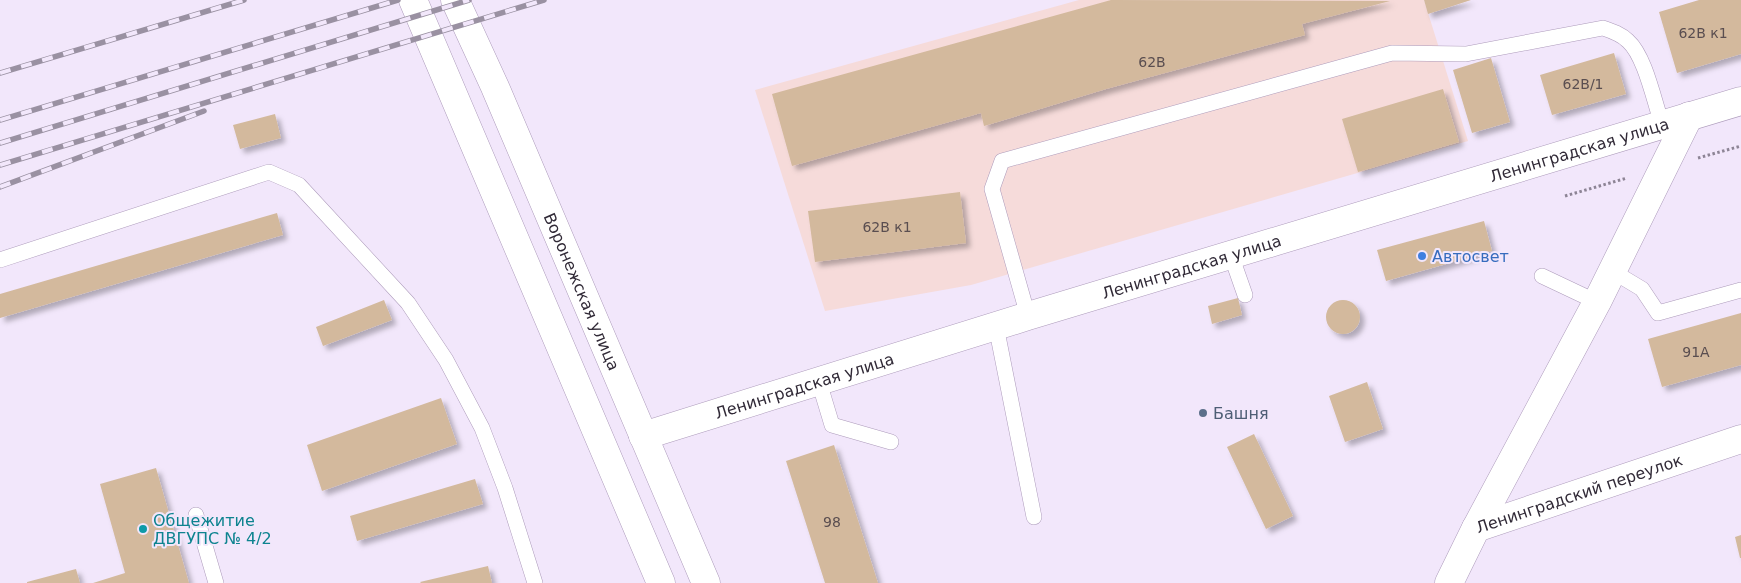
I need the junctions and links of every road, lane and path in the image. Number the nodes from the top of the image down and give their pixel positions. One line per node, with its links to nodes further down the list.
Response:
1 (413, 0): 24 (street)
2 (455, 0): 16 (street, Воронежская улица)
3 (1741, 101): 4 (street, Ленинградская улица)
4 (1689, 116): 5 (street, Ленинградская улица); 8 (street)
5 (1662, 124): 6 (street, Ленинградская улица); 13 (lane)
6 (1231, 255): 11 (lane); 13 (street, Ленинградская улица)
7 (0, 260): 23 (lane)
8 (1612, 271): 10 (lane); 12 (street)
9 (1542, 276): 12 (lane)
10 (1741, 290)
11 (1245, 295)
12 (1597, 302): 21 (street)
13 (1028, 316): 14 (street, Ленинградская улица)
14 (996, 326): 15 (street, Ленинградская улица); 20 (lane)
15 (819, 382): 16 (street, Ленинградская улица); 18 (lane)
16 (643, 436): 25 (street, Воронежская улица)
17 (1741, 439): 21 (street, Ленинградский переулок)
18 (891, 442)
19 (196, 515): 22 (lane)
20 (1034, 517)
21 (1476, 528): 26 (street, Ленинградский переулок)
22 (216, 583)
23 (535, 583)
24 (661, 583)
25 (706, 583)
26 (1449, 583)

